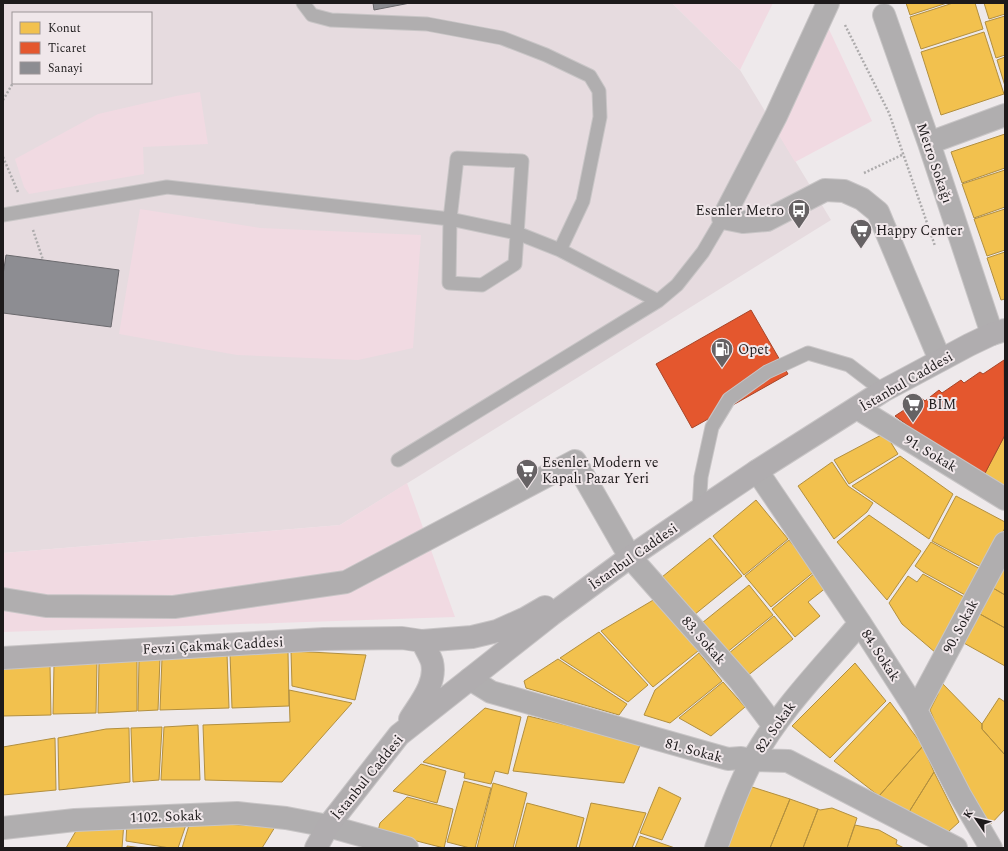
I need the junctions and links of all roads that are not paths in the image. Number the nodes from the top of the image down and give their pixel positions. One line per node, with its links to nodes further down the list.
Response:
1 (303, 3): 10 (lane)
2 (828, 3): 7 (street)
3 (884, 15): 5 (street, Metro Sokağı)
4 (1005, 115): 5 (street)
5 (929, 143): 12 (street, Metro Sokağı)
6 (3, 215): 8 (lane)
7 (723, 218): 11 (lane); 13 (street)
8 (450, 219): 9 (lane); 9 (lane); 9 (lane)
9 (517, 233): 10 (lane)
10 (560, 250): 11 (lane)
11 (658, 301): 16 (lane)
12 (1001, 332): 13 (main road, İstanbul Caddesi)
13 (940, 360): 14 (main road, İstanbul Caddesi)
14 (883, 391): 15 (main road, İstanbul Caddesi); 19 (lane)
15 (857, 408): 17 (main road, İstanbul Caddesi); 18 (street, 91. Sokak)
16 (398, 460)
17 (757, 471): 19 (main road, İstanbul Caddesi); 23 (street, 84. Sokak)
18 (1005, 499)
19 (699, 510): 21 (main road, İstanbul Caddesi)
20 (1005, 543): 27 (street, 90. Sokak)
21 (630, 556): 22 (street, 83. Sokak); 24 (main road, Fevzi Çakmak Caddesi); 26 (main road, İstanbul Caddesi); 28 (street, 83. Sokak)
22 (3, 599)
23 (860, 623): 27 (street, 84. Sokak); 28 (street, 82. Sokak)
24 (422, 642): 25 (main road, Fevzi Çakmak Caddesi); 29 (main road)
25 (3, 658)
26 (470, 679): 29 (main road, İstanbul Caddesi); 30 (street, 81. Sokak)
27 (916, 710): 38 (street, 84. Sokak)
28 (774, 726): 30 (street, 82. Sokak)
29 (399, 735): 31 (main road, İstanbul Caddesi)
30 (752, 760): 36 (street, 82. Sokak); 37 (street, 81. Sokak)
31 (328, 826): 32 (street, 1102. Sokak); 34 (main road, İstanbul Caddesi); 35 (street, 1102. Sokak)
32 (3, 828)
33 (1005, 836): 39 (street)
34 (316, 848)
35 (407, 848)
36 (716, 848)
37 (956, 848)
38 (991, 848)
39 (998, 848)

